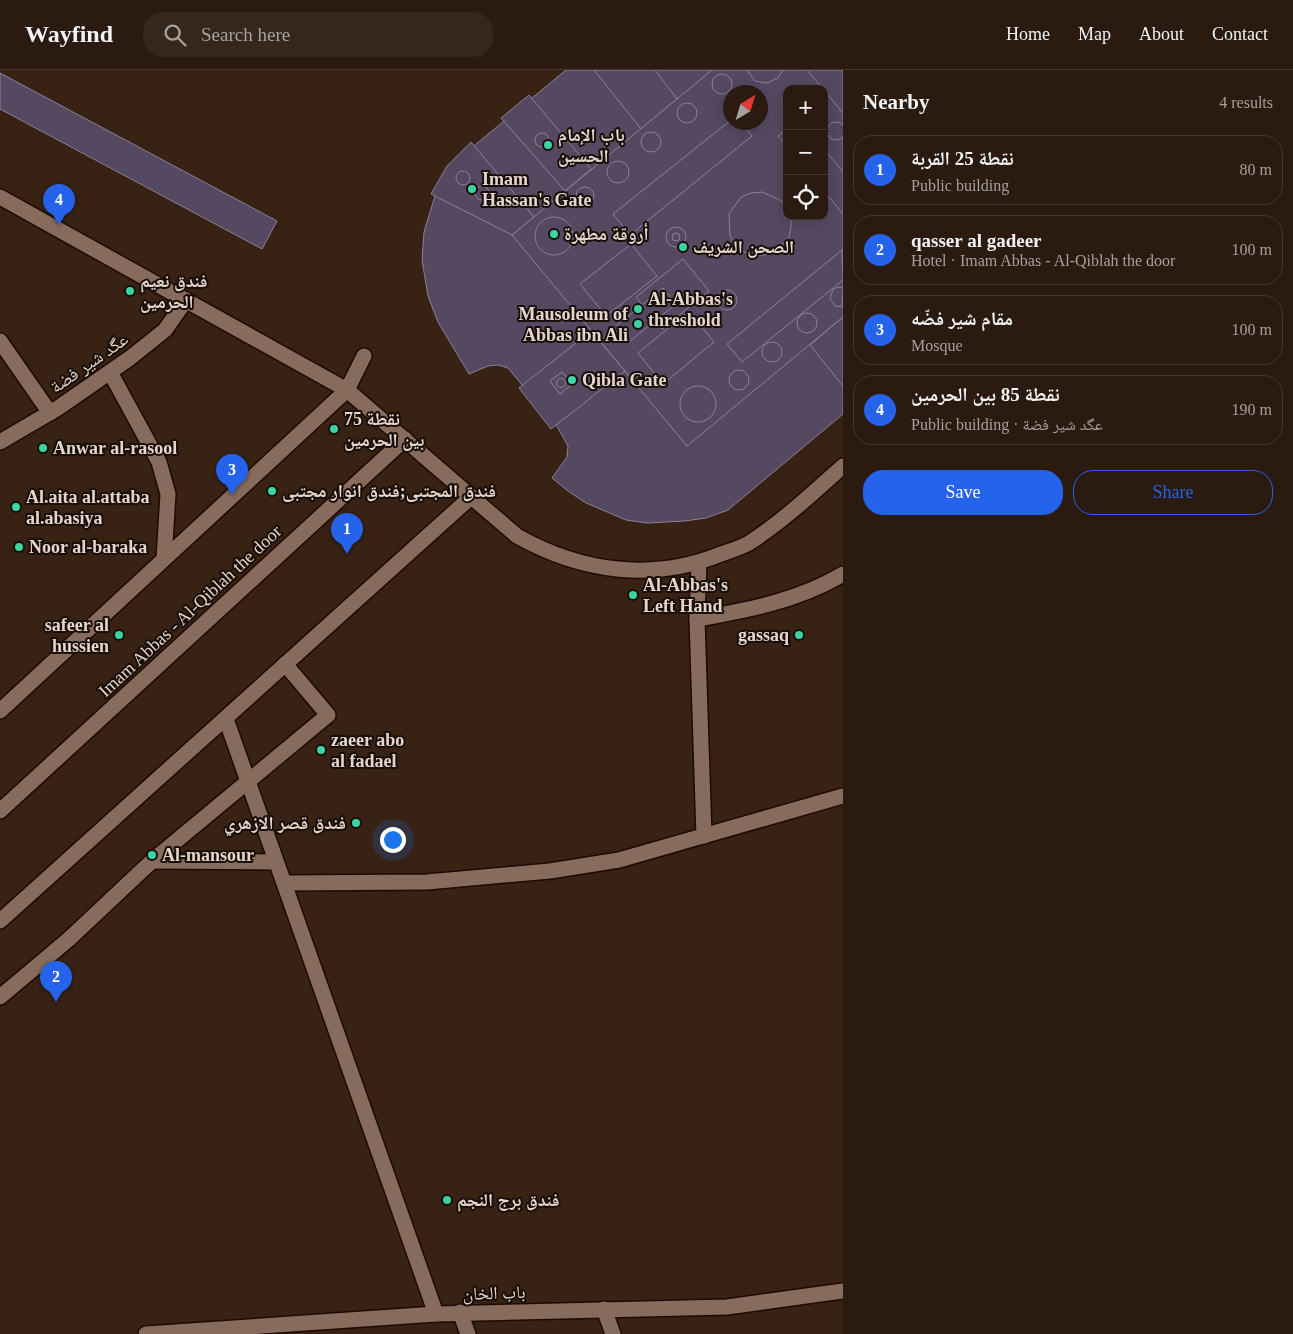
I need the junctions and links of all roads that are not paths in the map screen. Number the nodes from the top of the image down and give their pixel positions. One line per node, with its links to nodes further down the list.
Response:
1 (0, 196): 2 (street)
2 (186, 300): 5 (street, عگد شير فضة); 6 (street)
3 (0, 341): 7 (street)
4 (364, 356): 6 (street)
5 (110, 372): 7 (street, عگد شير فضة); 12 (street)
6 (347, 390): 8 (street); 12 (street)
7 (50, 413): 9 (street, عگد شير فضة)
8 (404, 439): 11 (street); 21 (street, Imam Abbas - Al-Qiblah the door)
9 (0, 442)
10 (843, 466): 13 (street)
11 (471, 497): 13 (street); 16 (street)
12 (164, 559): 17 (street)
13 (699, 563): 15 (street)
14 (843, 574): 15 (street)
15 (697, 619): 22 (street)
16 (285, 664): 18 (street); 19 (street)
17 (0, 711)
18 (226, 719): 19 (street); 26 (street)
19 (248, 782): 23 (street); 24 (street)
20 (843, 796): 22 (street)
21 (0, 811)
22 (704, 836): 25 (street)
23 (152, 861): 24 (street); 27 (street)
24 (276, 862): 25 (street)
25 (284, 883): 31 (street)
26 (0, 921)
27 (0, 997)
28 (843, 1291): 29 (street, باب الخان)
29 (604, 1309): 30 (street, باب الخان); 34 (street)
30 (460, 1312): 31 (street, باب الخان); 33 (street)
31 (436, 1314): 32 (street, باب الخان)
32 (146, 1334)
33 (468, 1334)
34 (613, 1334)

